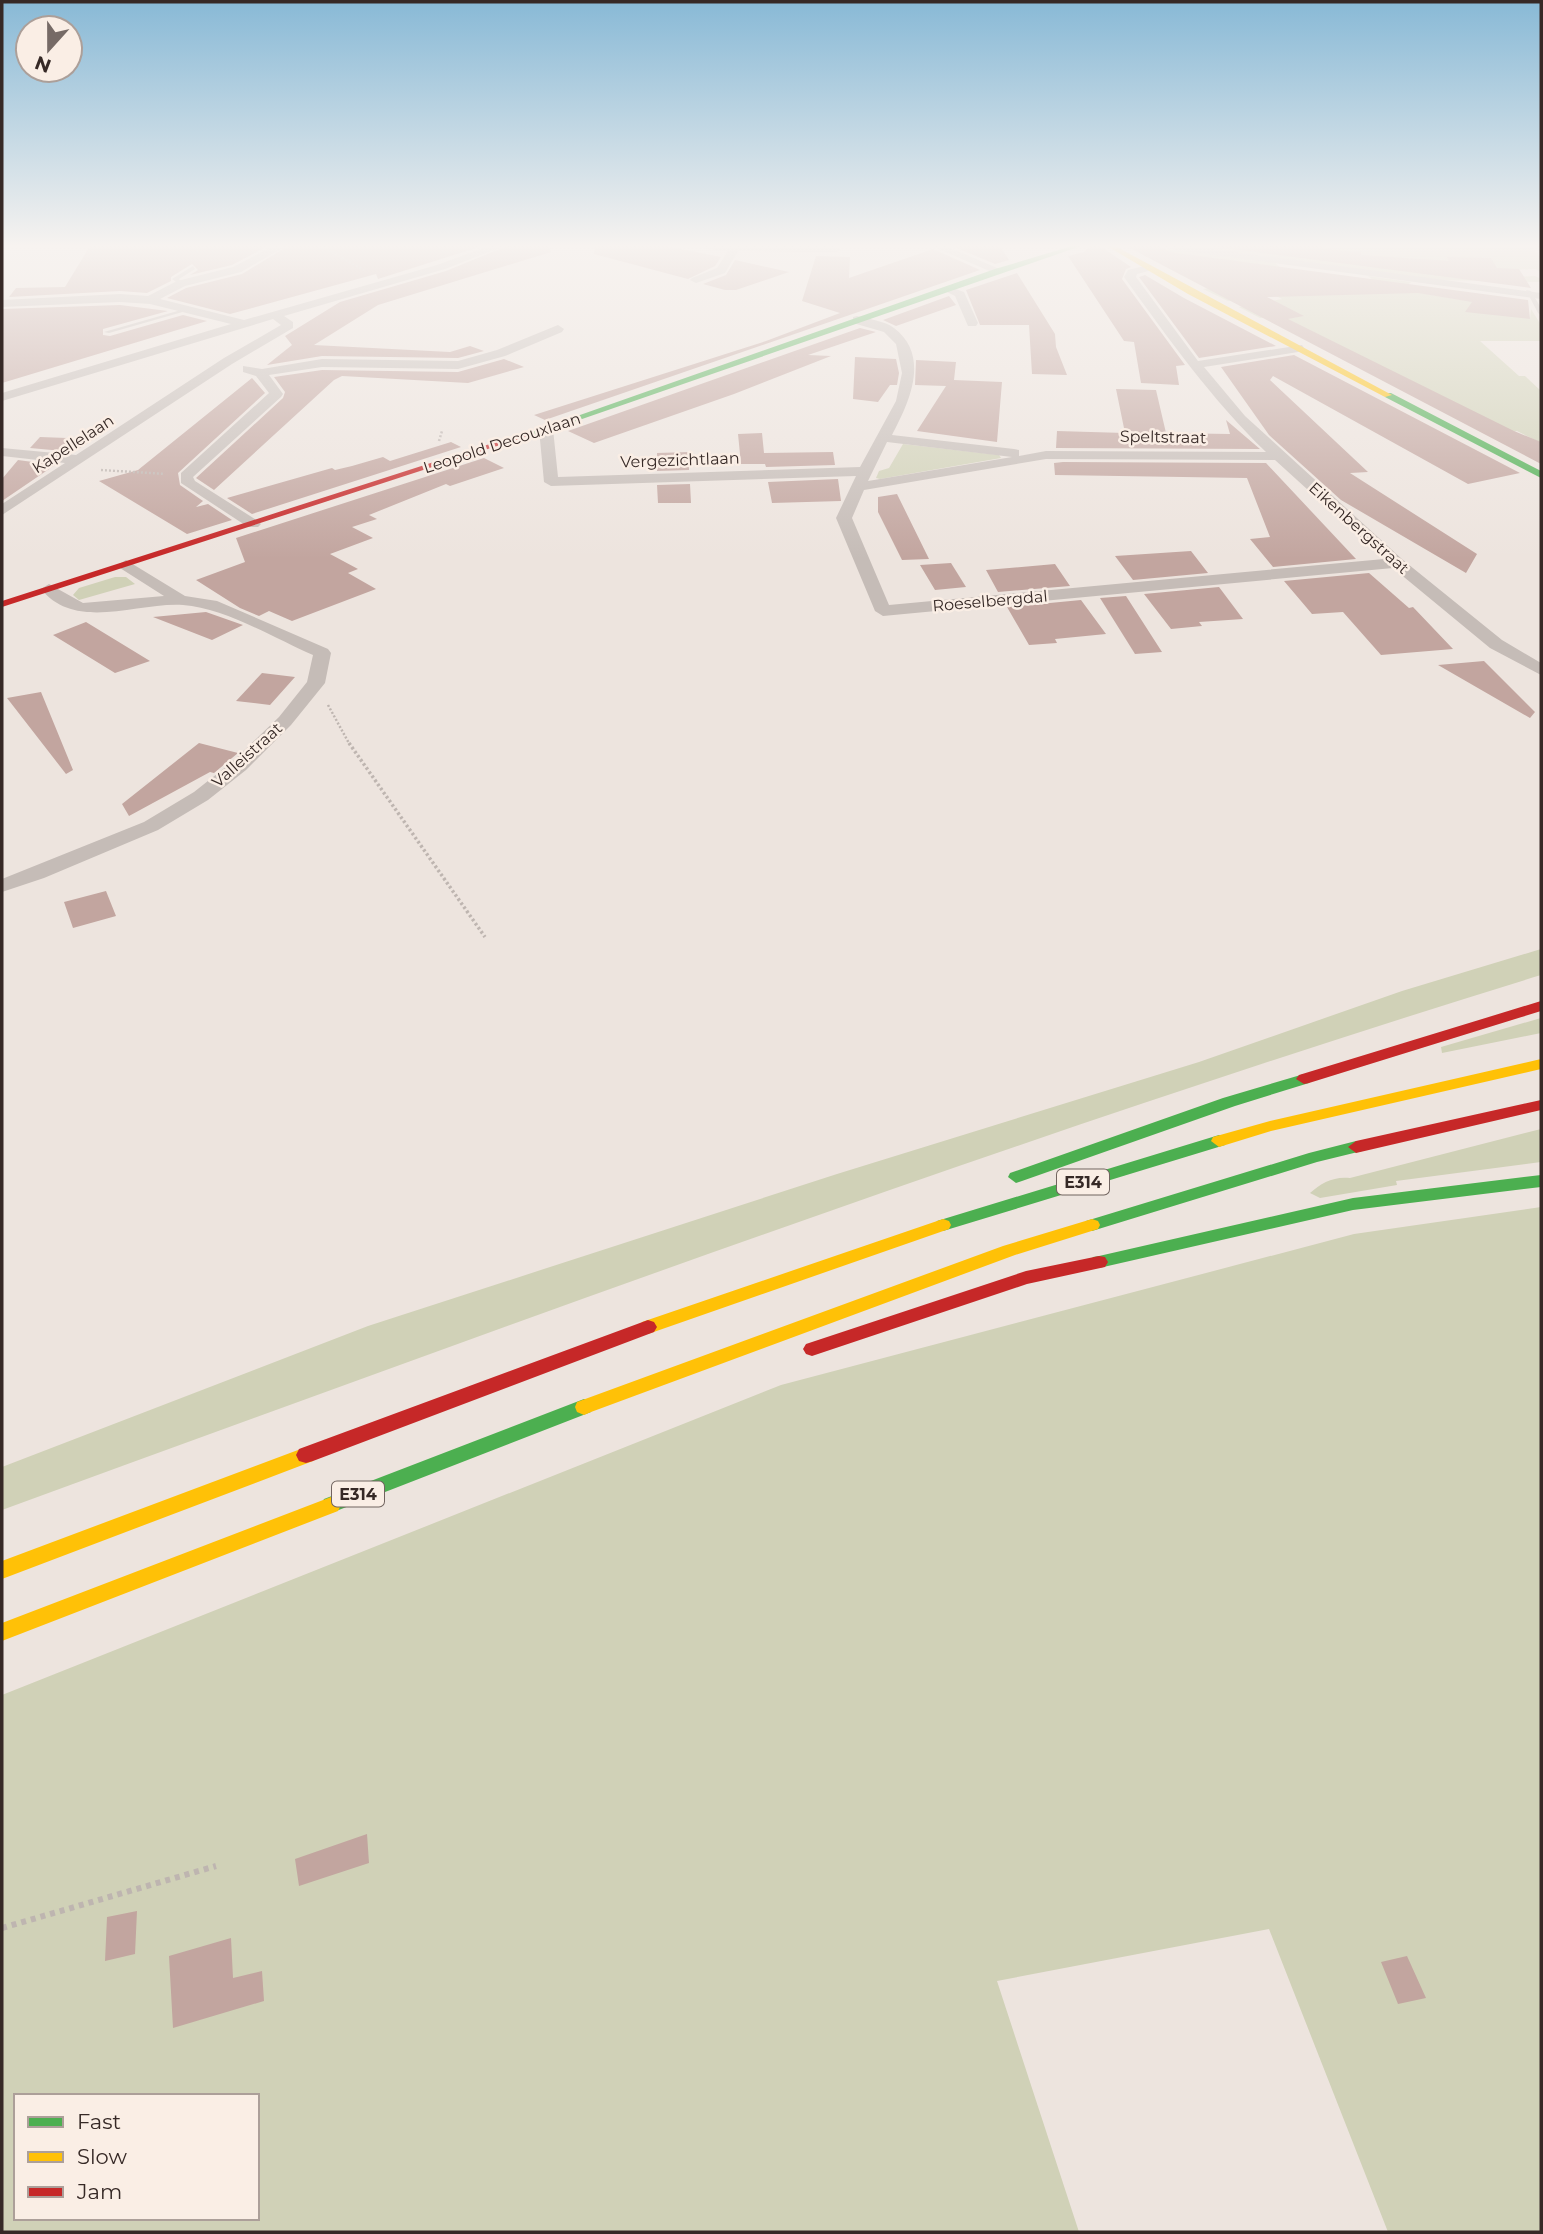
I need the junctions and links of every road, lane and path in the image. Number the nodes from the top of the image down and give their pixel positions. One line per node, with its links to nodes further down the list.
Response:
1 (157, 350): 12 (street)
2 (247, 350): 9 (street, Kapellelaan)
3 (508, 350): 11 (street)
4 (771, 350): 13 (main road, Leopold Decouxlaan)
5 (903, 350): 14 (street, Roeselbergdal)
6 (1184, 350): 10 (street, Eikenbergstraat)
7 (1284, 350): 10 (street)
8 (1302, 350): 20 (main road)
9 (228, 362): 11 (street); 18 (street, Kapellelaan)
10 (1195, 365): 17 (street, Eikenbergstraat)
11 (261, 373): 21 (street)
12 (2, 397)
13 (547, 429): 19 (street, Vergezichtlaan); 24 (main road, Leopold Decouxlaan)
14 (885, 438): 16 (street, Speltstraat); 19 (street, Roeselbergdal)
15 (2, 452): 18 (street)
16 (1046, 455): 17 (street, Speltstraat); 22 (street, Speltstraat)
17 (1279, 456): 25 (street, Eikenbergstraat)
18 (74, 464): 21 (path); 23 (street, Kapellelaan)
19 (865, 471): 22 (street, Roeselbergdal)
20 (1541, 475)
21 (186, 476): 24 (street)
22 (857, 487): 25 (street, Roeselbergdal)
23 (2, 511)
24 (253, 524): 26 (main road, Leopold Decouxlaan)
25 (1397, 563): 30 (street, Eikenbergstraat)
26 (126, 565): 27 (main road, Leopold Decouxlaan); 28 (street)
27 (49, 589): 28 (street); 29 (main road, Leopold Decouxlaan)
28 (181, 600): 31 (street)
29 (2, 604)
30 (1541, 670)
31 (316, 683): 32 (street, Valleistraat); 33 (path)
32 (2, 886)
33 (485, 937)
34 (1541, 1006): 37 (main road)
35 (1541, 1064): 40 (main road, E314)
36 (1541, 1105): 42 (main road, E314)
37 (1006, 1180)
38 (1541, 1181): 41 (main road)
39 (695, 1293): 40 (main road)
40 (633, 1332): 44 (main road, E314)
41 (791, 1356)
42 (713, 1357): 43 (main road); 45 (main road, E314)
43 (765, 1359)
44 (2, 1570)
45 (2, 1632)
46 (216, 1866): 47 (path)
47 (2, 1928)

